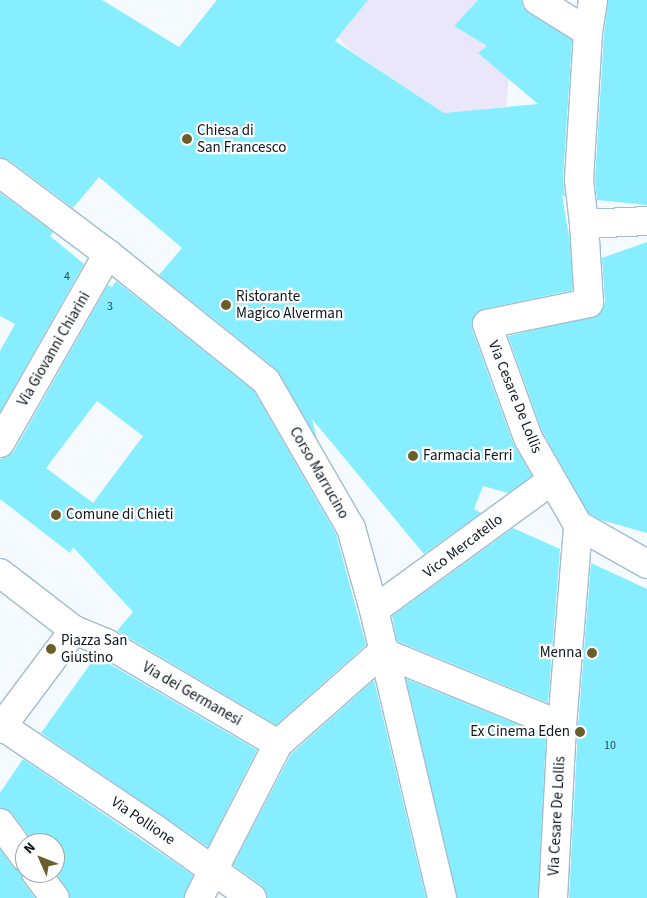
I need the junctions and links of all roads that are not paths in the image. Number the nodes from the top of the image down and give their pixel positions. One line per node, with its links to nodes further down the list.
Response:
1 (537, 0): 3 (street)
2 (593, 0): 3 (street, Via Cesare De Lollis)
3 (588, 32): 6 (street, Via Cesare De Lollis)
4 (0, 173): 7 (street, Corso Marrucino)
5 (647, 222): 6 (street)
6 (584, 224): 9 (street, Via Cesare De Lollis)
7 (108, 254): 8 (street, Via Giovanni Chiarini); 13 (street, Corso Marrucino)
8 (0, 443)
9 (552, 480): 10 (street, Via Cesare De Lollis); 13 (street, Vico Mercatello)
10 (578, 525): 11 (street); 16 (street, Via Cesare De Lollis)
11 (647, 564)
12 (0, 572): 14 (street)
13 (374, 610): 15 (street, Corso Marrucino)
14 (74, 630): 17 (street); 18 (street, Via dei Germanesi)
15 (382, 652): 16 (street); 18 (street); 26 (street, Corso Marrucino)
16 (562, 726): 27 (street, Via Cesare De Lollis)
17 (1, 728): 21 (street, Via Pollione)
18 (278, 744): 21 (street)
19 (0, 823): 20 (street)
20 (15, 843)
21 (214, 870): 24 (street); 25 (street, Via Pollione)
22 (43, 883): 23 (street)
23 (54, 898)
24 (200, 898)
25 (252, 898)
26 (442, 898)
27 (553, 898)

